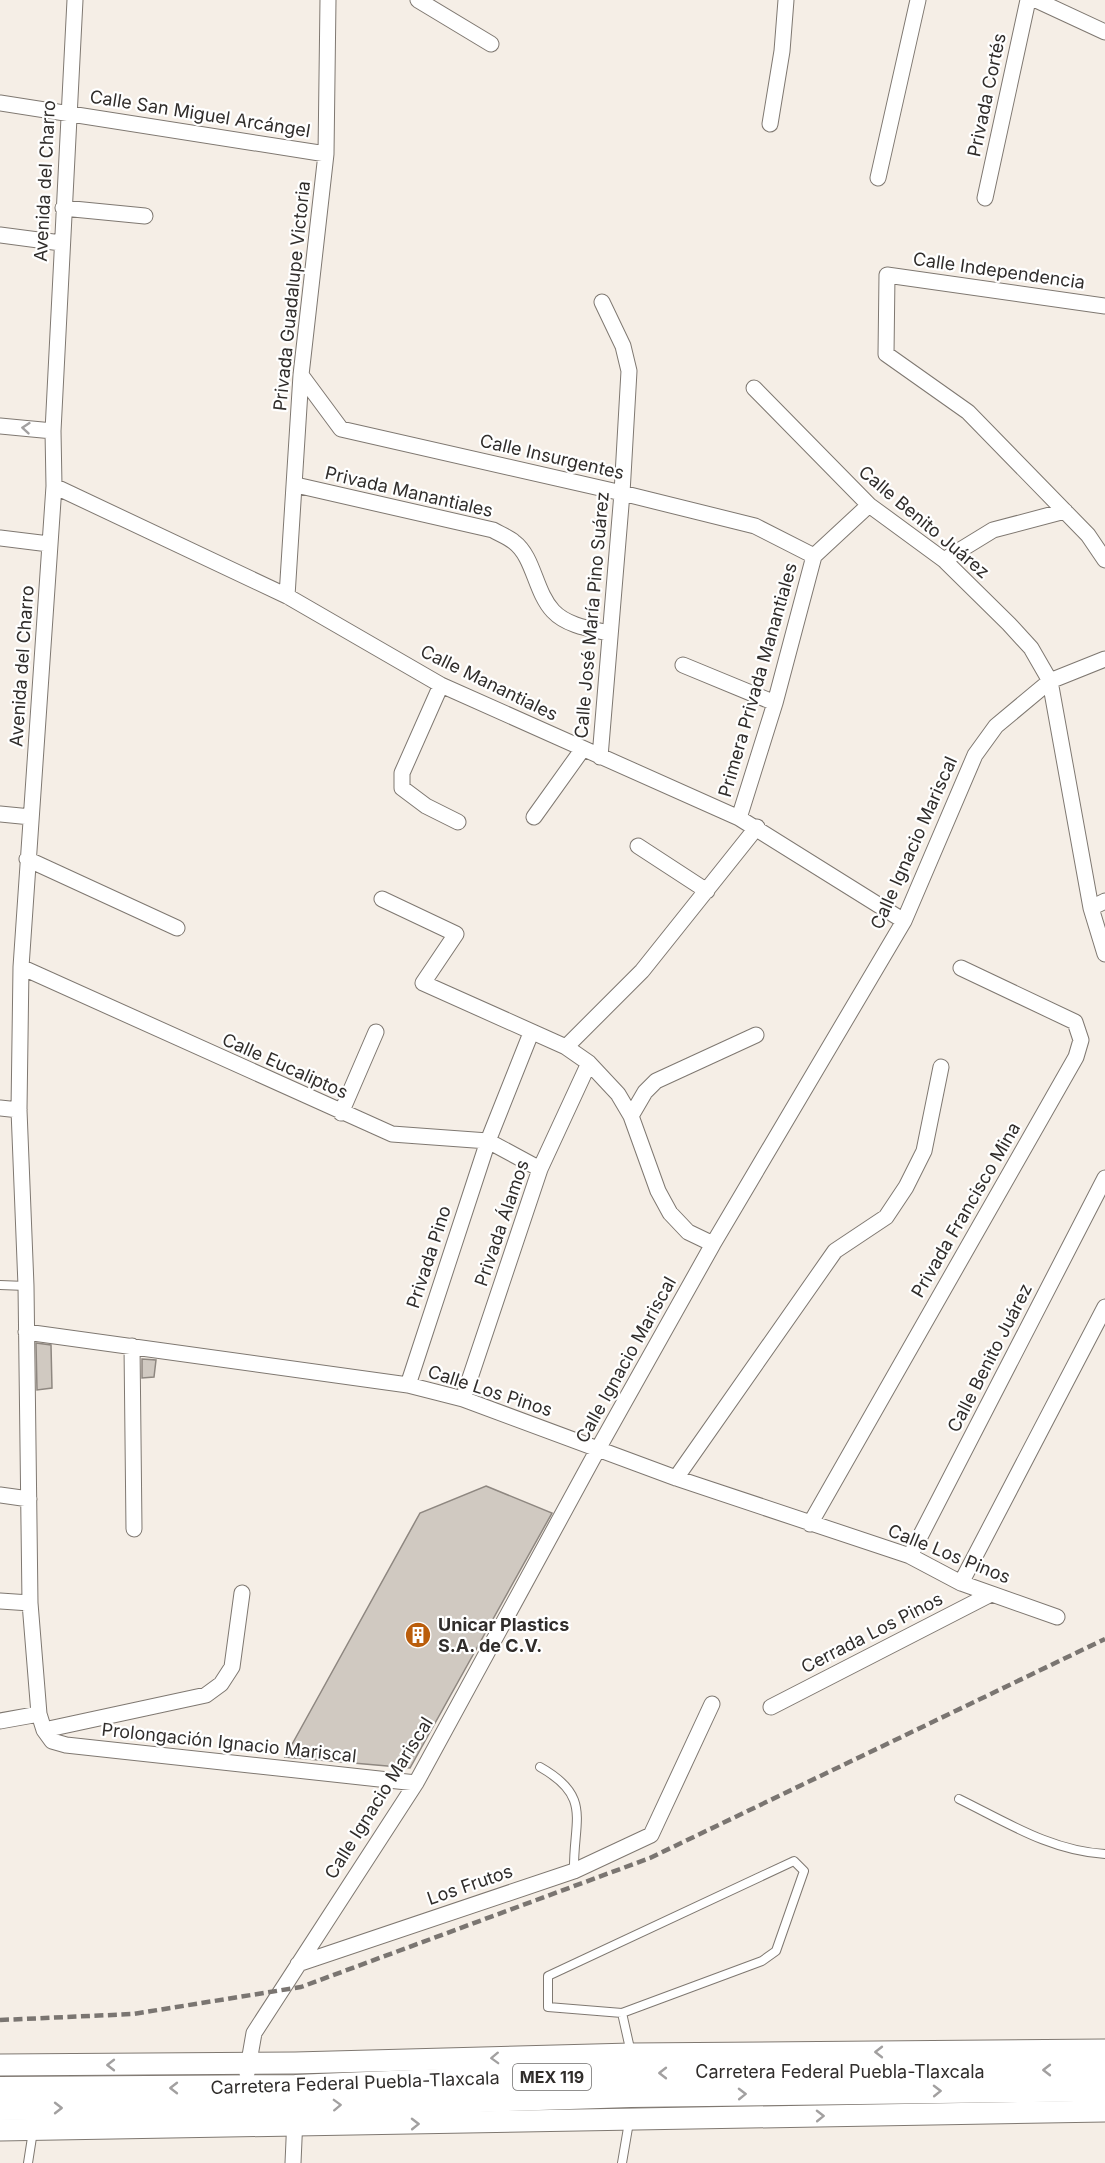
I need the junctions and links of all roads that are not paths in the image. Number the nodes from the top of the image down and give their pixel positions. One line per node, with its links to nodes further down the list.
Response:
1 (75, 0): 11 (street, Avenida del Charro)
2 (328, 0): 13 (street, Privada Guadalupe Victoria)
3 (418, 0): 9 (street)
4 (786, 0): 12 (street)
5 (918, 0): 14 (street)
6 (1028, 0): 15 (street, Privada Cortés)
7 (1036, 0): 8 (street)
8 (1105, 32)
9 (491, 44)
10 (0, 103): 11 (street, Calle San Miguel Arcángel)
11 (68, 113): 13 (street, Calle San Miguel Arcángel); 16 (street, Avenida del Charro)
12 (770, 124)
13 (326, 154): 22 (street, Privada Guadalupe Victoria)
14 (878, 178)
15 (986, 198)
16 (63, 207): 17 (street); 19 (street, Avenida del Charro)
17 (145, 216)
18 (0, 235): 19 (street)
19 (61, 243): 25 (street, Avenida del Charro)
20 (602, 302): 28 (street, Calle José María Pino Suárez)
21 (1105, 306): 30 (street, Calle Independencia)
22 (301, 375): 26 (street, Privada Guadalupe Victoria); 28 (street, Calle Insurgentes)
23 (754, 388): 29 (street, Calle Benito Juárez)
24 (0, 426): 25 (street, one-way to 24)
25 (53, 431): 27 (street, Avenida del Charro)
26 (296, 485): 36 (street, Privada Guadalupe Victoria); 37 (street, Privada Manantiales)
27 (54, 486): 32 (street, Avenida del Charro); 36 (street, Calle Manantiales)
28 (622, 493): 33 (street, Calle Insurgentes); 37 (street, Calle José María Pino Suárez)
29 (869, 505): 33 (street, Primera Privada Manantiales); 34 (street, Calle Benito Juárez)
30 (1065, 511): 34 (street); 35 (street)
31 (0, 538): 32 (street)
32 (49, 544): 46 (street, Avenida del Charro)
33 (814, 556): 42 (street, Primera Privada Manantiales)
34 (944, 560): 40 (street, Calle Benito Juárez)
35 (1105, 560)
36 (287, 596): 41 (street, Calle Manantiales)
37 (609, 633): 44 (street, Calle José María Pino Suárez)
38 (1105, 659): 40 (street, Calle Ignacio Mariscal)
39 (683, 665): 42 (street)
40 (1050, 681): 55 (street, Calle Benito Juárez); 56 (street, Calle Ignacio Mariscal)
41 (441, 685): 43 (street, Calle Manantiales); 49 (street)
42 (775, 703): 48 (street, Primera Privada Manantiales)
43 (582, 750): 44 (street, Calle Manantiales); 47 (street)
44 (600, 757): 48 (street, Calle Manantiales)
45 (0, 814): 46 (street)
46 (31, 817): 52 (street, Avenida del Charro)
47 (534, 817)
48 (739, 818): 50 (street, Calle Manantiales)
49 (458, 822)
50 (757, 827): 53 (street); 56 (street, Calle Manantiales)
51 (638, 846): 53 (street)
52 (27, 859): 57 (street); 59 (street, Avenida del Charro)
53 (707, 891): 64 (street)
54 (382, 899): 62 (street)
55 (1098, 905): 58 (street, Calle Benito Juárez)
56 (904, 921): 74 (street, Calle Ignacio Mariscal)
57 (177, 928)
58 (1105, 954)
59 (21, 967): 68 (street, Avenida del Charro); 69 (street, Calle Eucaliptos)
60 (961, 968): 86 (street, Privada Francisco Mina)
61 (376, 1032): 69 (street)
62 (531, 1033): 64 (street); 71 (street, Privada Pino)
63 (756, 1035): 70 (street)
64 (566, 1047): 65 (street)
65 (589, 1063): 70 (street); 72 (street, Privada Álamos)
66 (941, 1067): 83 (street)
67 (0, 1108): 68 (street)
68 (19, 1110): 76 (street, Avenida del Charro)
69 (341, 1113): 71 (street, Calle Eucaliptos)
70 (631, 1116): 74 (street)
71 (488, 1141): 72 (street, Calle Eucaliptos); 80 (street, Privada Pino)
72 (540, 1169): 81 (street, Privada Álamos)
73 (1105, 1178): 88 (street, Calle Benito Juárez)
74 (713, 1244): 82 (street, Calle Ignacio Mariscal)
75 (0, 1285): 76 (lane)
76 (26, 1286): 78 (street, Avenida del Charro)
77 (1105, 1307): 89 (street)
78 (26, 1332): 79 (street, Calle Los Pinos); 85 (street, Avenida del Charro)
79 (132, 1346): 80 (street, Calle Los Pinos); 87 (street)
80 (408, 1385): 81 (street, Calle Los Pinos)
81 (463, 1399): 82 (street, Calle Los Pinos)
82 (598, 1449): 83 (street, Calle Los Pinos); 101 (street, Calle Ignacio Mariscal)
83 (676, 1478): 86 (street, Calle Los Pinos)
84 (0, 1495): 85 (street)
85 (29, 1499): 93 (street, Avenida del Charro)
86 (810, 1524): 88 (street, Calle Los Pinos)
87 (134, 1528)
88 (910, 1556): 89 (street, Calle Los Pinos)
89 (961, 1583): 91 (street, Calle Los Pinos)
90 (242, 1593): 99 (street)
91 (991, 1594): 94 (street, Calle Los Pinos); 96 (street, Cerrada Los Pinos)
92 (0, 1601): 93 (street)
93 (30, 1603): 97 (street, Avenida del Charro)
94 (1057, 1617)
95 (712, 1704): 104 (street, Los Frutos)
96 (771, 1707)
97 (39, 1714): 98 (street); 99 (street, Avenida del Charro)
98 (0, 1721)
99 (44, 1730): 101 (street, Prolongación Ignacio Mariscal)
100 (540, 1767): 104 (lane)
101 (416, 1783): 105 (street, Calle Ignacio Mariscal)
102 (958, 1799): 103 (lane)
103 (1103, 1855)
104 (574, 1871): 105 (street, Los Frutos)
105 (298, 1964): 113 (street, Calle Ignacio Mariscal)
106 (622, 2013): 106 (lane); 112 (lane)
107 (1105, 2050): 112 (main road, Carretera Federal Puebla-Tlaxcala, one-way to 112)
108 (0, 2065): 113 (main road, Carretera Federal Puebla-Tlaxcala, one-way to 108)
109 (1105, 2070): 112 (main road, Carretera Federal Puebla-Tlaxcala / MEX 119, one-way to 112)
110 (0, 2089): 113 (main road, Carretera Federal Puebla-Tlaxcala / MEX 119, one-way to 110)
111 (1105, 2089): 112 (main road, Carretera Federal Puebla-Tlaxcala / MEX 119, one-way to 111)
112 (631, 2093): 114 (main road, Carretera Federal Puebla-Tlaxcala / MEX 119); 114 (main road, Carretera Federal Puebla-Tlaxcala, one-way to 114); 116 (main road, Carretera Federal Puebla-Tlaxcala, one-way to 116); 121 (lane)
113 (246, 2096): 114 (main road, Carretera Federal Puebla-Tlaxcala / MEX 119); 114 (main road, Carretera Federal Puebla-Tlaxcala); 115 (main road, Carretera Federal Puebla-Tlaxcala / MEX 119, one-way to 113); 118 (main road, Carretera Federal Puebla-Tlaxcala)
114 (295, 2096): 120 (street)
115 (0, 2108)
116 (1105, 2111)
117 (0, 2130): 118 (main road, Carretera Federal Puebla-Tlaxcala)
118 (33, 2130): 119 (lane)
119 (28, 2163)
120 (293, 2163)
121 (622, 2163)

